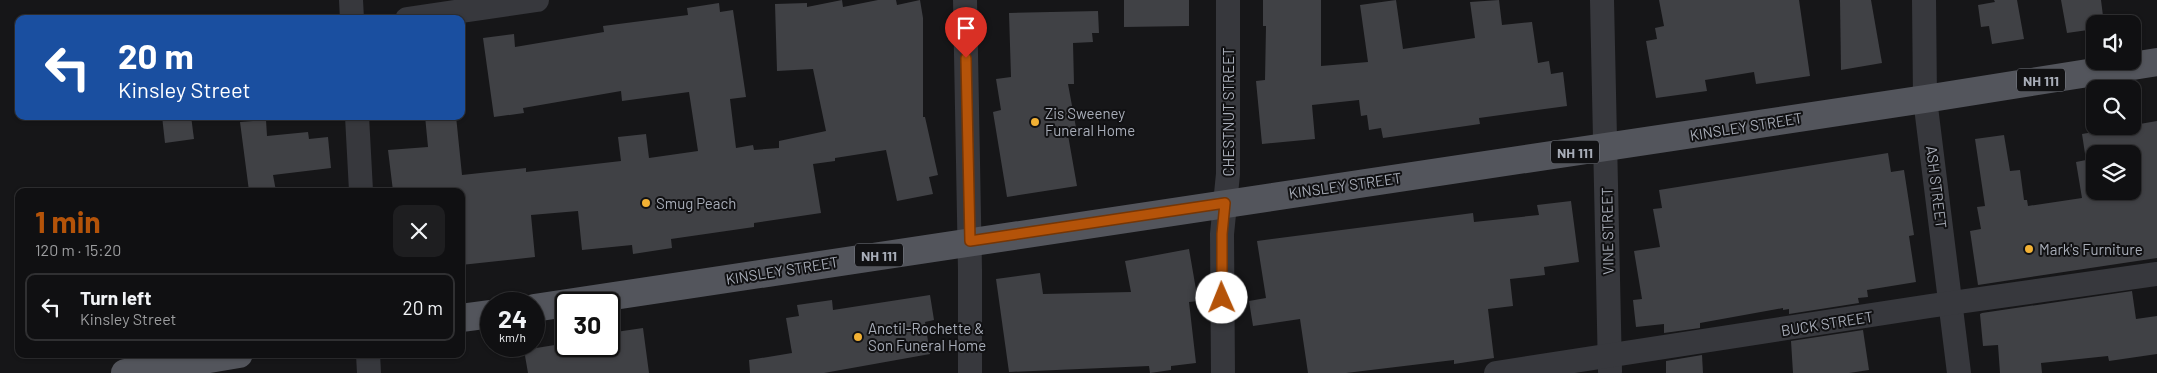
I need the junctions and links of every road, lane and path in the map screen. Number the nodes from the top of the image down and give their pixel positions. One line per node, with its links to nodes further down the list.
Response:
1 (351, 0): 7 (street)
2 (537, 0): 8 (street)
3 (965, 0): 15 (street)
4 (1228, 0): 14 (street, CHESTNUT STREET)
5 (1602, 0): 12 (street, VINE STREET)
6 (1924, 0): 10 (street, ASH STREET)
7 (352, 15)
8 (434, 15)
9 (2157, 62): 10 (main road, KINSLEY STREET / NH 111)
10 (1925, 99): 12 (main road, KINSLEY STREET / NH 111); 17 (street, ASH STREET)
11 (357, 120): 13 (street)
12 (1606, 147): 14 (main road, KINSLEY STREET / NH 111); 23 (street, VINE STREET)
13 (361, 188)
14 (1225, 203): 15 (main road, KINSLEY STREET / NH 111); 27 (street, CHESTNUT STREET)
15 (970, 241): 18 (main road, KINSLEY STREET / NH 111); 26 (street)
16 (2157, 274): 17 (street, BUCK STREET)
17 (1952, 303): 23 (street, BUCK STREET); 29 (street, ASH STREET)
18 (545, 306)
19 (480, 315): 20 (main road)
20 (465, 317)
21 (215, 358): 24 (main road)
22 (368, 358): 25 (street)
23 (1610, 365): 28 (street, BUCK STREET)
24 (125, 373)
25 (369, 373)
26 (970, 373)
27 (1223, 373)
28 (1496, 373)
29 (1959, 373)

